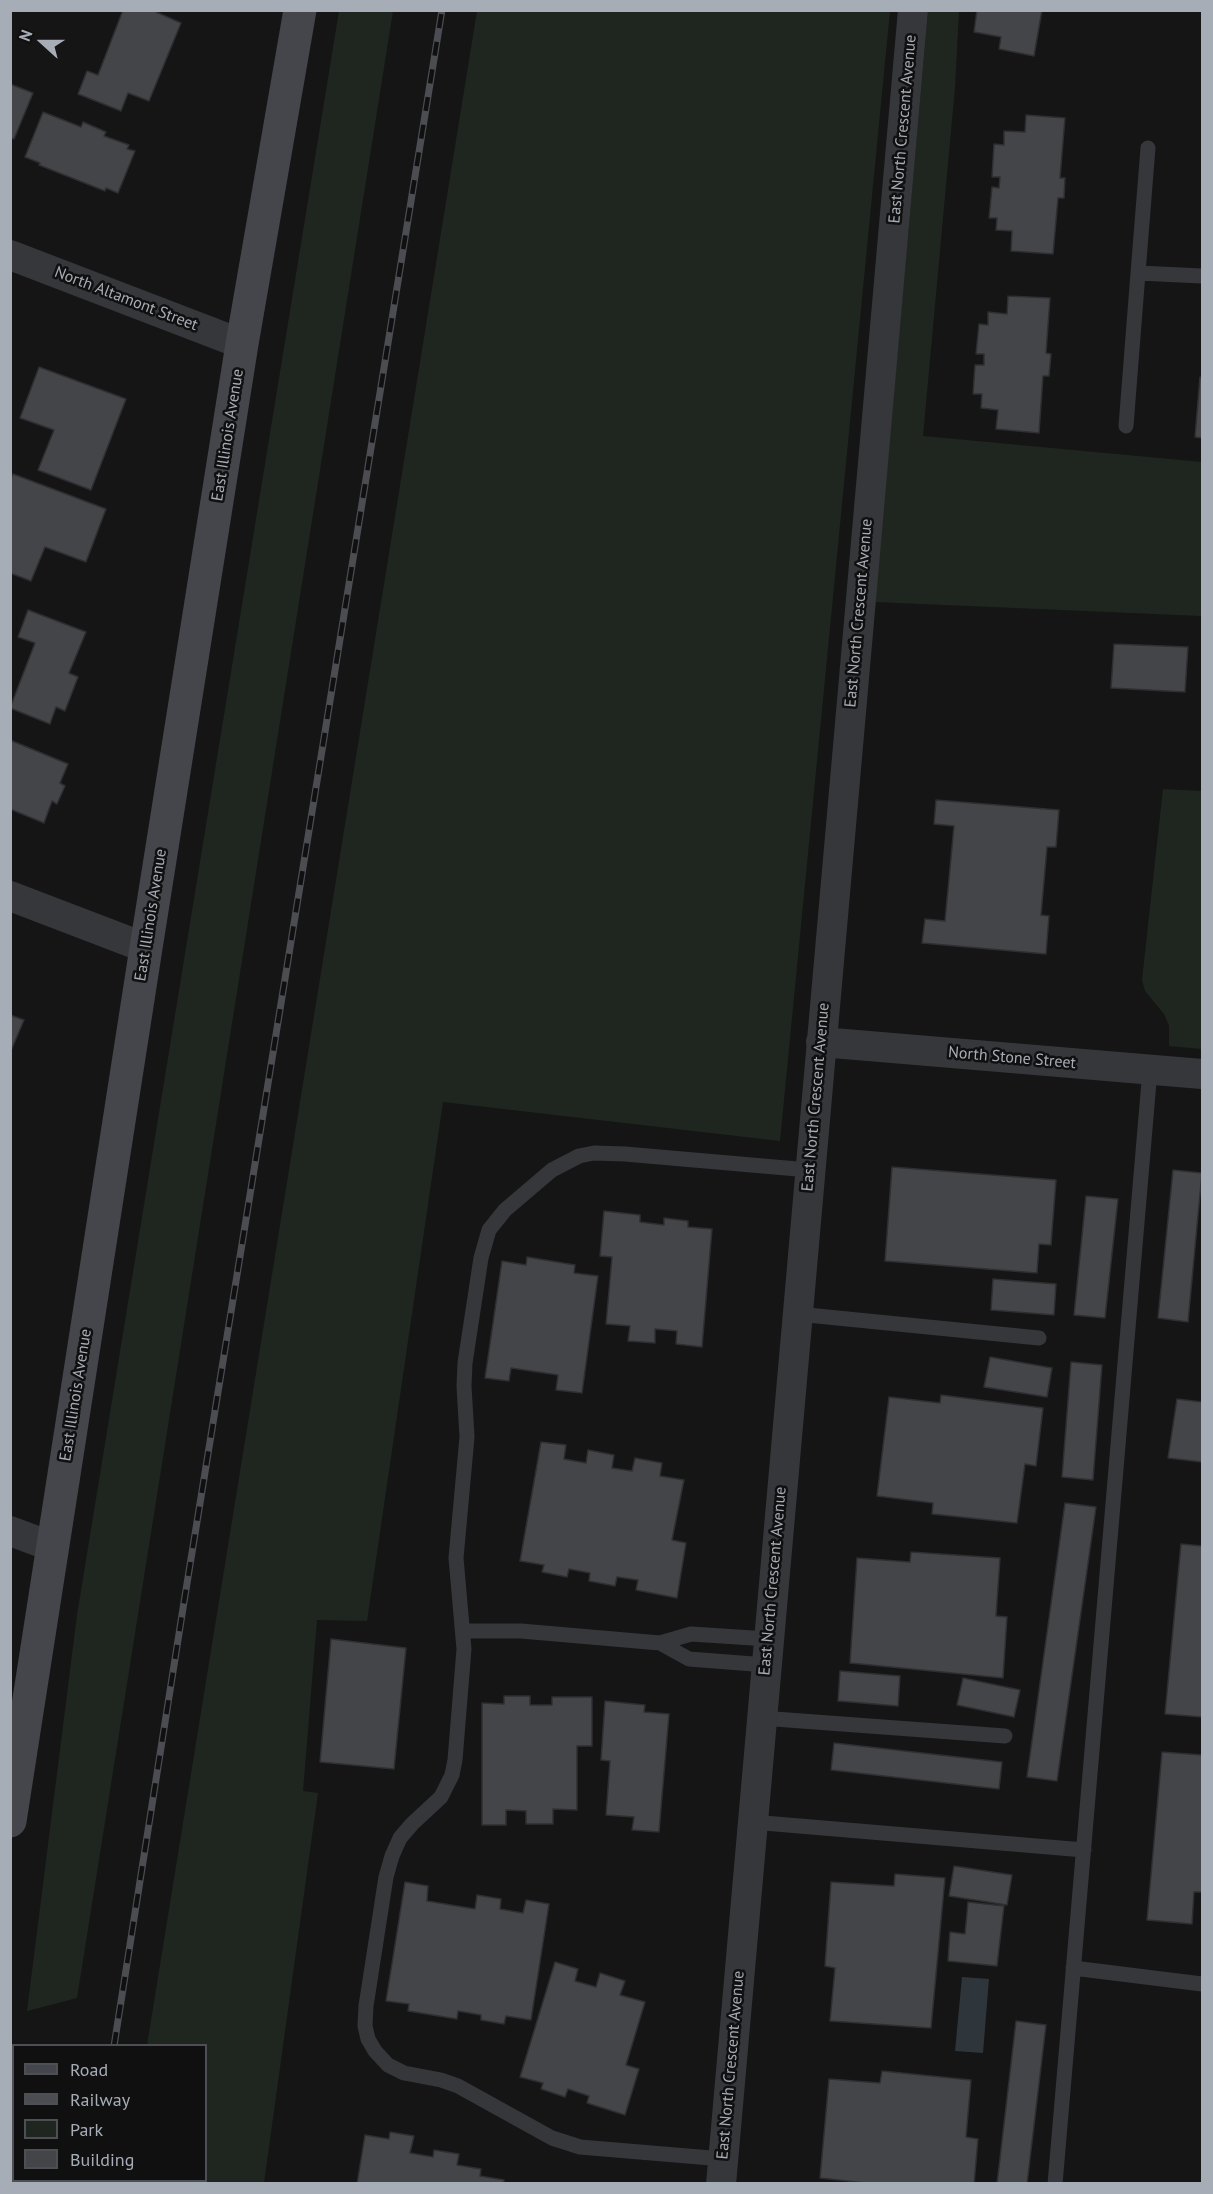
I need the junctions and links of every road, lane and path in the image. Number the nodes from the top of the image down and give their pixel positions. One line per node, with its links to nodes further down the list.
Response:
1 (300, 10): 7 (main road, East Illinois Avenue)
2 (913, 10): 11 (street, East North Crescent Avenue)
3 (1148, 148): 5 (lane)
4 (10, 255): 7 (street, North Altamont Street)
5 (1138, 273): 6 (lane); 8 (lane)
6 (1203, 276)
7 (242, 344): 10 (main road, East Illinois Avenue)
8 (1126, 426)
9 (10, 896): 10 (street)
10 (146, 948): 18 (main road, East Illinois Avenue)
11 (821, 1042): 12 (street, North Stone Street); 14 (street, East North Crescent Avenue)
12 (1150, 1070): 13 (street, North Stone Street); 26 (lane)
13 (1203, 1074)
14 (809, 1170): 15 (street, East North Crescent Avenue); 19 (lane)
15 (797, 1314): 16 (lane); 21 (street, East North Crescent Avenue)
16 (1039, 1338)
17 (10, 1531): 18 (street)
18 (53, 1547): 24 (main road, East Illinois Avenue)
19 (463, 1631): 20 (lane); 29 (lane)
20 (660, 1643): 21 (lane); 21 (lane)
21 (767, 1652): 22 (street, East North Crescent Avenue)
22 (761, 1718): 23 (lane); 25 (street, East North Crescent Avenue)
23 (1005, 1736)
24 (10, 1821)
25 (752, 1822): 26 (lane); 29 (street, East North Crescent Avenue)
26 (1084, 1850): 27 (lane)
27 (1073, 1968): 28 (lane); 30 (lane)
28 (1203, 1984)
29 (722, 2171)
30 (1055, 2184)

